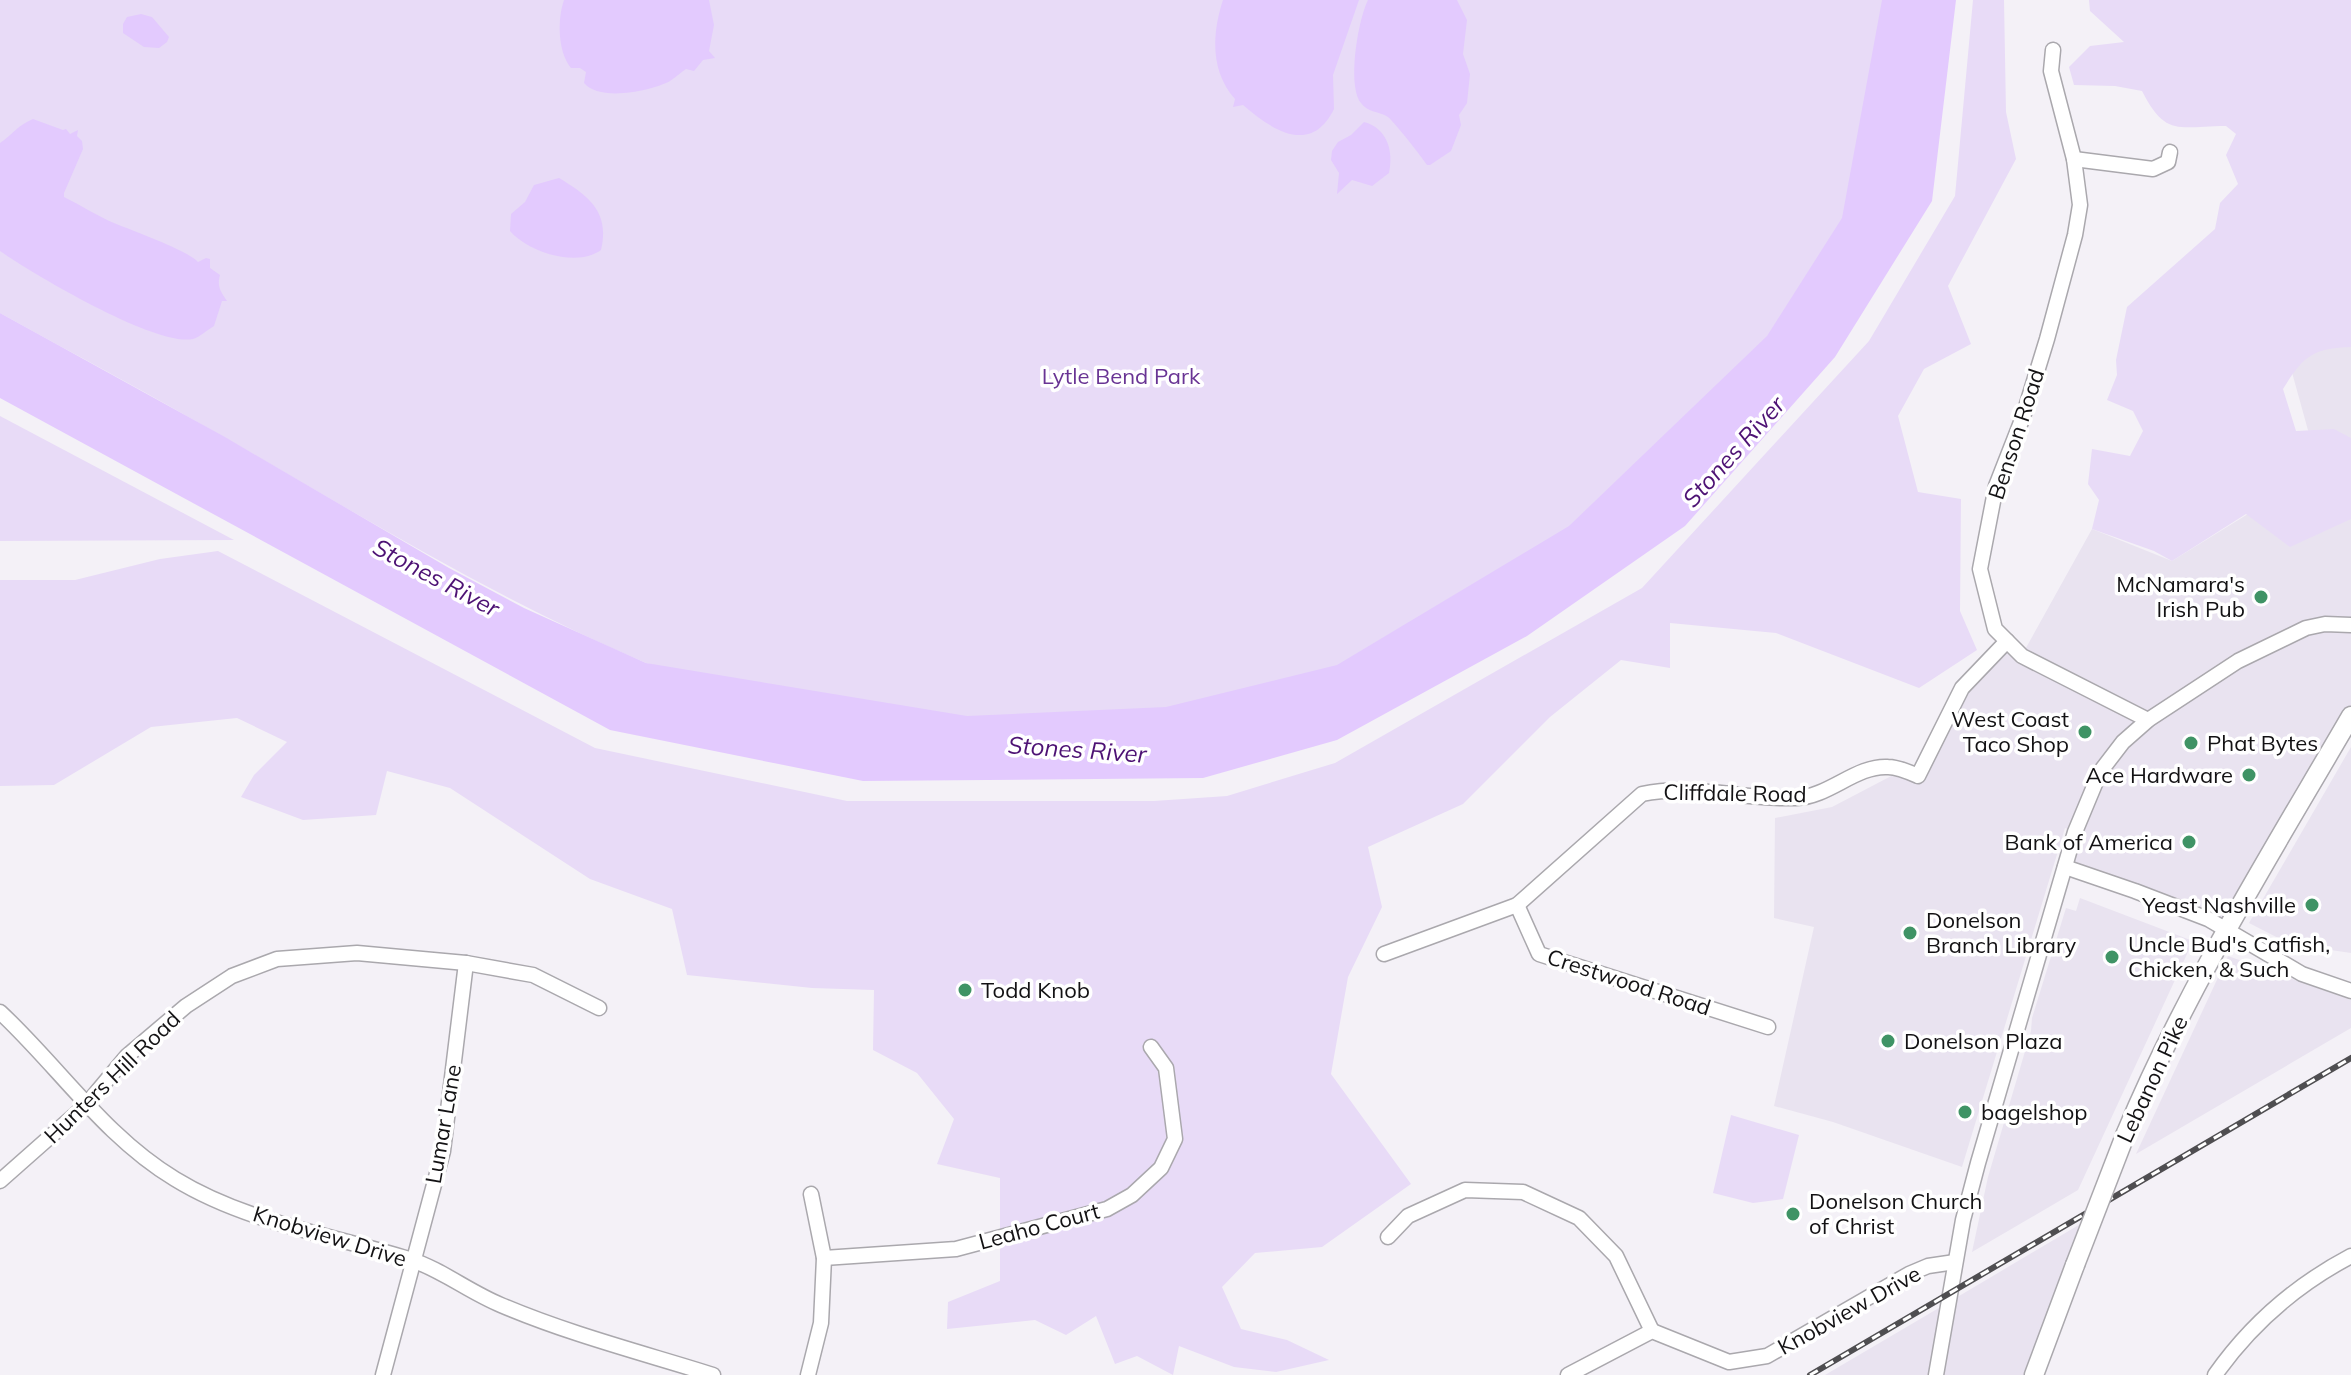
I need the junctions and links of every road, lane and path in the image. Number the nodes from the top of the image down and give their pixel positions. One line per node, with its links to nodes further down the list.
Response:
1 (2053, 50): 3 (street, Benson Road)
2 (2170, 152): 3 (street)
3 (2074, 159): 5 (street, Benson Road)
4 (2351, 625): 7 (street)
5 (2007, 641): 7 (street, Benson Road); 9 (street, Cliffdale Road)
6 (2351, 716): 10 (main road, Lebanon Pike)
7 (2148, 720): 8 (street)
8 (2065, 867): 10 (street); 25 (street)
9 (1517, 905): 11 (street, Cliffdale Road); 16 (street, Crestwood Road)
10 (2226, 931): 13 (street); 32 (main road, Lebanon Pike, bridge)
11 (1384, 954)
12 (466, 963): 14 (street, Hunters Hill Road); 18 (street, Hunters Hill Road); 24 (street, Lumar Lane)
13 (2351, 991)
14 (599, 1008)
15 (0, 1012): 18 (street, Knobview Drive)
16 (1768, 1027)
17 (1151, 1047): 23 (street, Leaho Court)
18 (86, 1105): 19 (street, Hunters Hill Road); 24 (street, Knobview Drive)
19 (0, 1181)
20 (811, 1194): 23 (street)
21 (1388, 1237): 26 (street)
22 (2351, 1256): 33 (street)
23 (824, 1258): 29 (street)
24 (412, 1260): 27 (street, Lumar Lane); 28 (street, Knobview Drive)
25 (1955, 1262): 26 (street, Knobview Drive); 31 (street)
26 (1652, 1331): 30 (street)
27 (383, 1375)
28 (713, 1375)
29 (808, 1375)
30 (1568, 1375)
31 (1936, 1375)
32 (2034, 1375)
33 (2215, 1375)

